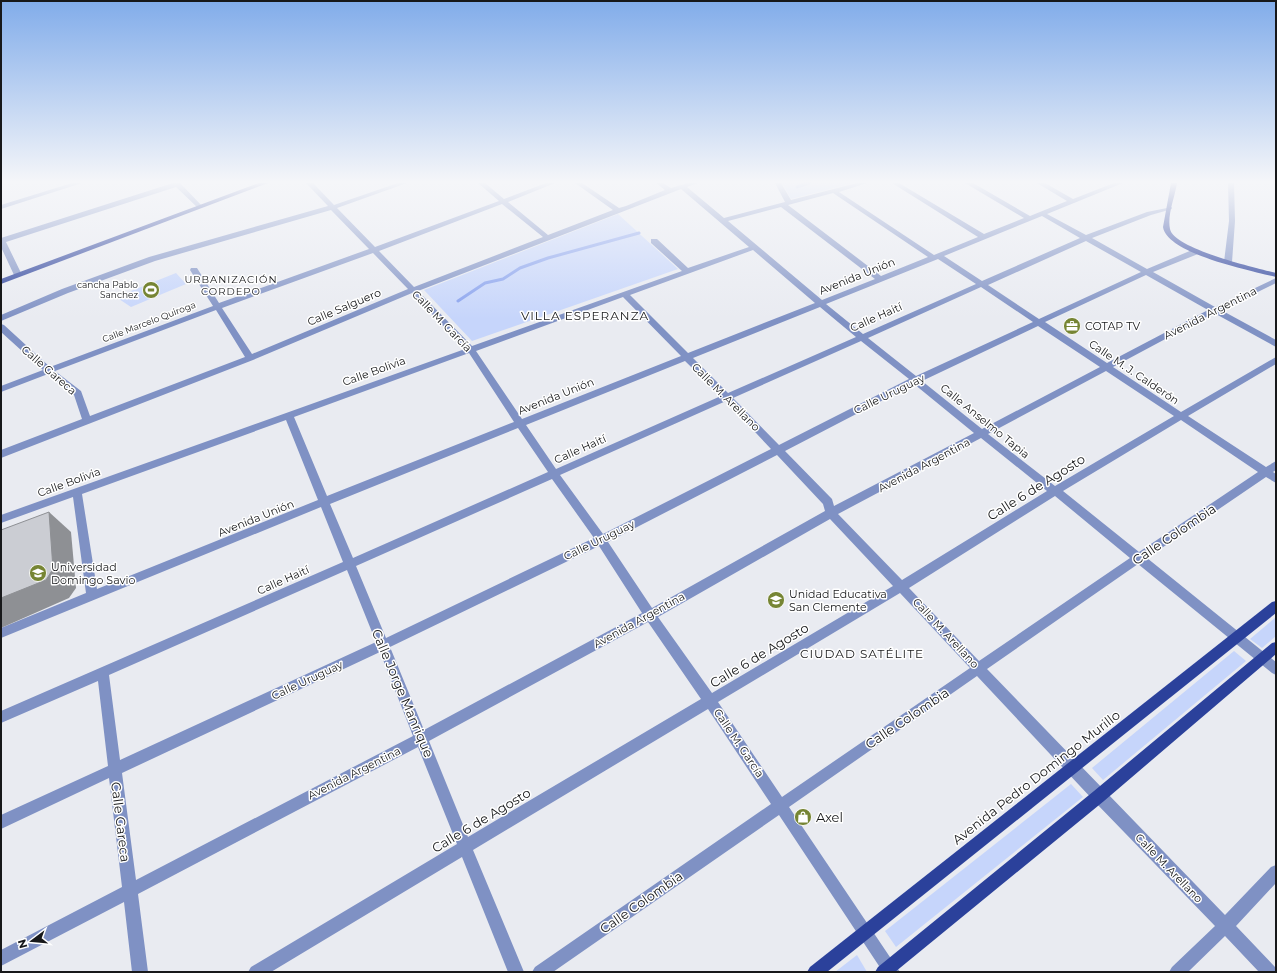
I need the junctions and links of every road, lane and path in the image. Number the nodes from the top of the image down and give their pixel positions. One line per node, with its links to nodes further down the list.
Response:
1 (37, 228): 20 (street)
2 (143, 228): 30 (main road)
3 (258, 228): 41 (street)
4 (353, 228): 23 (street, Calle M. García)
5 (432, 228): 23 (street, Calle Marcelo Quiroga)
6 (536, 228): 17 (street)
7 (570, 228): 17 (street, Calle Salguero)
8 (734, 228): 22 (street, Calle Anselmo Tapia)
9 (817, 228): 32 (street)
10 (892, 228): 25 (street, Calle M. J. Calderón)
11 (970, 228): 18 (street)
12 (1004, 228): 18 (street, Avenida Unión)
13 (1069, 228): 19 (street)
14 (1110, 228): 19 (street, Calle Haití)
15 (1166, 228): 24 (main road)
16 (1231, 228): 26 (street)
17 (547, 237): 36 (street, Calle Salguero)
18 (984, 237): 25 (street, Avenida Unión)
19 (1086, 238): 29 (street); 35 (street, Calle Haití)
20 (1, 240): 30 (street)
21 (654, 241): 28 (street)
22 (755, 247): 28 (street, Calle Bolivia); 38 (street, Calle Anselmo Tapia)
23 (374, 250): 36 (street, Calle M. García); 39 (street, Calle Marcelo Quiroga)
24 (1195, 252): 26 (main road); 29 (street, Calle Uruguay)
25 (937, 257): 32 (street, Avenida Unión); 35 (street, Calle M. J. Calderón)
26 (1228, 262): 31 (main road)
27 (194, 270): 39 (street)
28 (688, 272): 37 (street, Calle Bolivia)
29 (1146, 272): 40 (street); 42 (street, Calle Uruguay)
30 (18, 275): 34 (main road)
31 (1276, 275)
32 (881, 280): 38 (street, Avenida Unión)
33 (1276, 280): 40 (street, Avenida Argentina)
34 (1, 282)
35 (982, 284): 42 (street, Calle M. J. Calderón); 44 (street, Calle Haití)
36 (412, 290): 46 (street, Calle M. García); 48 (street, Calle Salguero)
37 (624, 294): 46 (street, Calle Bolivia); 47 (street, Calle M. Arellano)
38 (821, 304): 44 (street, Calle Anselmo Tapia); 47 (street, Avenida Unión)
39 (219, 306): 48 (street); 51 (street, Calle Marcelo Quiroga)
40 (1214, 310): 45 (street); 50 (street, Avenida Argentina)
41 (1, 318)
42 (1040, 322): 50 (street, Calle M. J. Calderón); 52 (street, Calle Uruguay)
43 (1, 327): 51 (street, Calle Gareca)
44 (861, 337): 52 (street, Calle Anselmo Tapia); 54 (street, Calle Haití)
45 (1276, 344)
46 (470, 349): 55 (street, Calle Bolivia); 58 (street, Calle M. García)
47 (685, 356): 54 (street, Calle M. Arellano); 58 (street, Avenida Unión)
48 (250, 358): 57 (street, Calle Salguero)
49 (1276, 360): 56 (street, Calle 6 de Agosto)
50 (1107, 367): 56 (street, Calle M. J. Calderón); 59 (street, Avenida Argentina)
51 (49, 371): 53 (street, Calle Marcelo Quiroga); 57 (street, Calle Gareca)
52 (915, 380): 59 (street, Calle Anselmo Tapia); 60 (street, Calle Uruguay)
53 (1, 389)
54 (726, 397): 60 (street, Calle M. Arellano); 63 (street, Calle Haití)
55 (289, 415): 65 (street, Calle Bolivia); 66 (street, Calle Jorge Manrique)
56 (1180, 416): 62 (street, Calle M. J. Calderón); 64 (street, Calle 6 de Agosto)
57 (86, 420): 61 (street, Calle Salguero)
58 (520, 424): 63 (street, Calle M. García); 66 (street, Avenida Unión)
59 (982, 434): 64 (street, Calle Anselmo Tapia); 67 (street, Avenida Argentina)
60 (777, 450): 67 (street, Calle M. Arellano); 69 (street, Calle Uruguay)
61 (1, 454)
62 (1273, 472): 70 (street, Calle Colombia)
63 (554, 474): 69 (street, Calle M. García); 71 (street, Calle Haití)
64 (1055, 491): 70 (street, Calle Anselmo Tapia); 72 (street, Calle 6 de Agosto)
65 (77, 492): 68 (street, Calle Bolivia); 73 (street)
66 (325, 503): 71 (street, Calle Jorge Manrique); 73 (street, Avenida Unión)
67 (831, 513): 72 (street, Calle M. Arellano); 75 (street, Avenida Argentina)
68 (1, 519)
69 (601, 540): 75 (street, Calle M. García); 78 (street, Calle Uruguay)
70 (1138, 558): 77 (street, Calle Anselmo Tapia); 81 (street, Calle Colombia)
71 (350, 564): 78 (street, Calle Jorge Manrique); 83 (street, Calle Haití)
72 (902, 586): 81 (street, Calle M. Arellano); 84 (street, Calle 6 de Agosto)
73 (92, 596): 76 (street, Avenida Unión)
74 (1276, 606): 77 (main road, Avenida Pedro Domingo Murillo)
75 (650, 614): 84 (street, Calle M. García); 86 (street, Avenida Argentina)
76 (1, 633)
77 (1237, 638): 80 (street, Calle Anselmo Tapia); 87 (main road, Avenida Pedro Domingo Murillo)
78 (382, 645): 86 (street, Calle Jorge Manrique); 88 (street, Calle Uruguay)
79 (1276, 647): 80 (main road)
80 (1263, 658): 82 (street, Calle Anselmo Tapia); 89 (main road)
81 (979, 669): 87 (street, Calle M. Arellano); 90 (street, Calle Colombia)
82 (1276, 669)
83 (103, 673): 85 (street, Calle Haití); 88 (street, Calle Gareca)
84 (710, 701): 90 (street, Calle M. García); 92 (street, Calle 6 de Agosto)
85 (1, 717)
86 (422, 738): 92 (street, Calle Jorge Manrique); 94 (street, Avenida Argentina)
87 (1073, 768): 89 (street, Calle M. Arellano); 96 (main road, Avenida Pedro Domingo Murillo)
88 (114, 769): 91 (street, Calle Uruguay); 94 (street, Calle Gareca)
89 (1099, 796): 95 (street, Calle M. Arellano); 98 (main road)
90 (780, 805): 96 (street, Calle M. García); 102 (street, Calle Colombia)
91 (1, 822)
92 (465, 846): 100 (street, Calle 6 de Agosto); 101 (street, Calle Jorge Manrique)
93 (1276, 872): 95 (street)
94 (129, 890): 97 (street, Avenida Argentina); 99 (street, Calle Gareca)
95 (1226, 925): 104 (street); 105 (street, Calle M. Arellano)
96 (866, 932): 98 (street, Calle M. García); 103 (main road, Avenida Pedro Domingo Murillo)
97 (1, 958)
98 (888, 970)
99 (140, 972)
100 (256, 972)
101 (516, 972)
102 (540, 972)
103 (815, 972)
104 (1178, 972)
105 (1270, 972)

